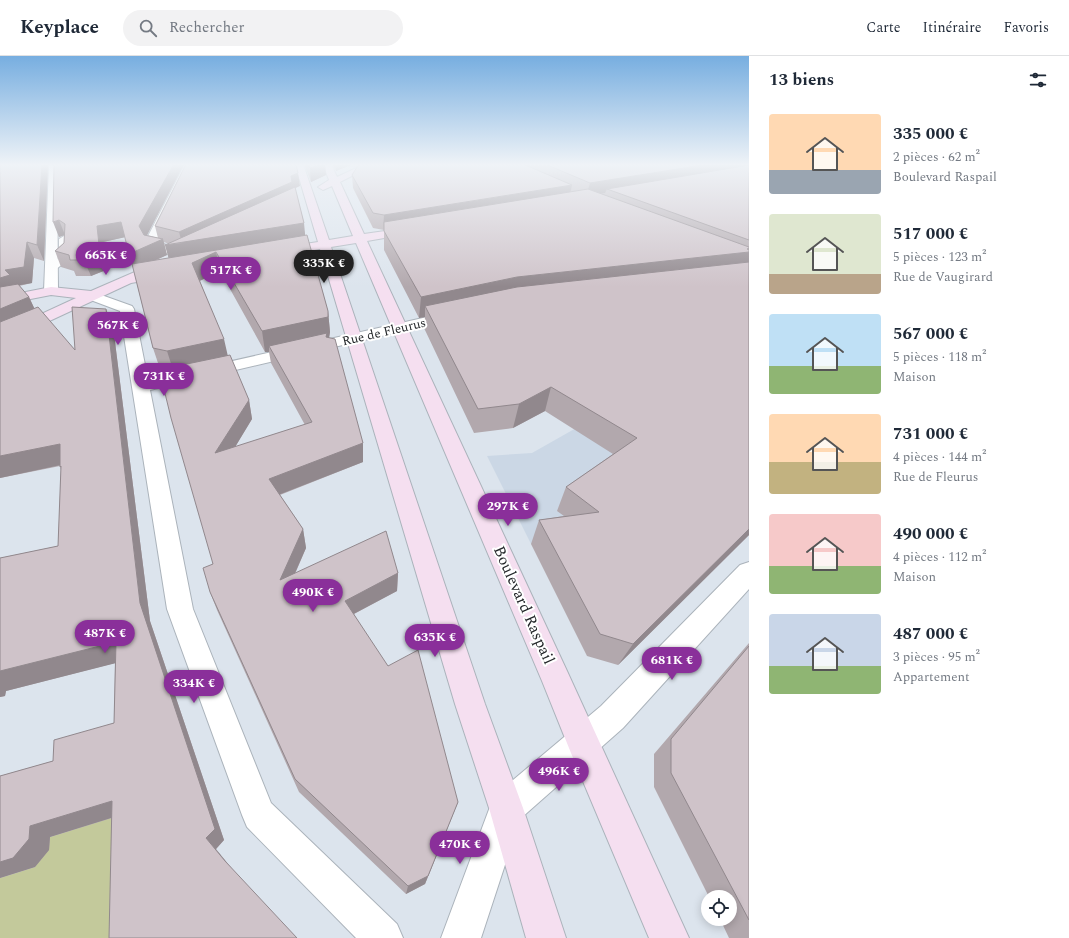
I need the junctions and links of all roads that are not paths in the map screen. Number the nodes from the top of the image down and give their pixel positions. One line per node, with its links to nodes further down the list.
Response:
1 (52, 205): 11 (street)
2 (169, 205): 10 (street)
3 (312, 205): 8 (main road)
4 (346, 205): 7 (main road, Boulevard Raspail)
5 (425, 228): 7 (main road)
6 (64, 239): 11 (lane)
7 (360, 239): 8 (main road); 18 (main road, Boulevard Raspail)
8 (324, 245): 9 (main road); 19 (main road)
9 (297, 249)
10 (185, 254): 13 (main road)
11 (51, 268): 14 (street)
12 (177, 271): 13 (main road)
13 (131, 279): 15 (main road)
14 (52, 291): 15 (main road); 16 (main road)
15 (93, 296): 20 (main road); 21 (street)
16 (0, 302)
17 (468, 312): 18 (street, Rue de Fleurus)
18 (400, 327): 19 (street, Rue de Fleurus); 23 (main road, Boulevard Raspail)
19 (355, 338): 21 (street, Rue de Fleurus); 24 (main road)
20 (0, 339)
21 (140, 388): 25 (street)
22 (749, 572): 23 (street)
23 (582, 742): 24 (street); 28 (main road, Boulevard Raspail)
24 (506, 808): 26 (street); 27 (main road)
25 (383, 938)
26 (461, 938)
27 (546, 938)
28 (668, 938)

